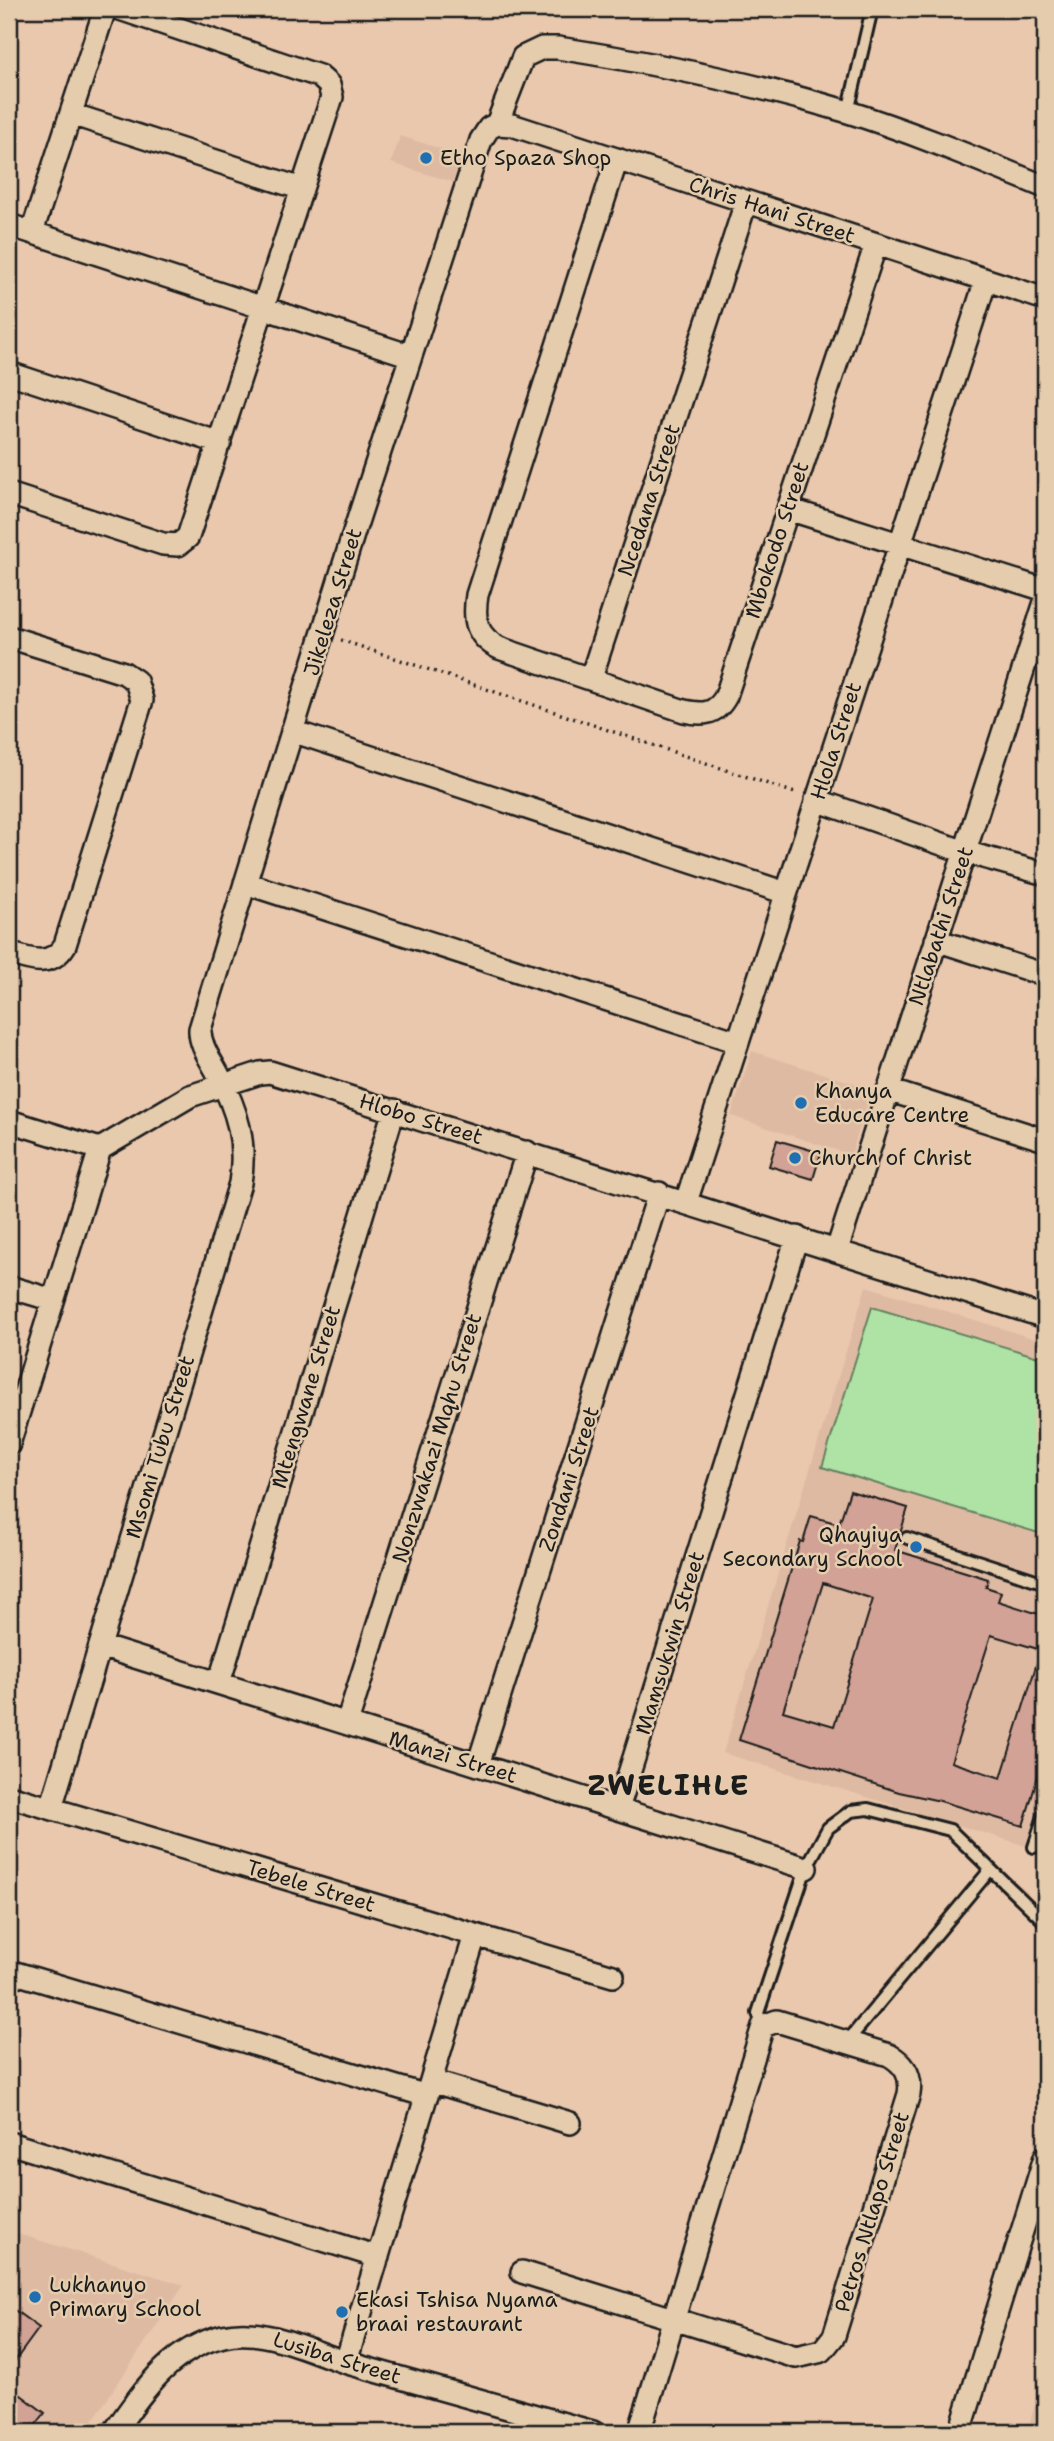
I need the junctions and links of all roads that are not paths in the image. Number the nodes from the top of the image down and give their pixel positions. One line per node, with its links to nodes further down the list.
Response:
1 (105, 9): 5 (street)
2 (120, 9): 9 (street)
3 (872, 9): 4 (lane)
4 (848, 112): 6 (street, Jikeleza Street); 8 (street, Jikeleza Street)
5 (71, 114): 9 (street); 12 (street)
6 (497, 124): 7 (street, Chris Hani Street); 17 (street, Jikeleza Street)
7 (617, 159): 10 (street, Chris Hani Street); 25 (street)
8 (1045, 187)
9 (302, 189): 16 (street)
10 (746, 202): 13 (street, Chris Hani Street); 25 (street, Ncedana Street)
11 (9, 225): 12 (street)
12 (32, 232): 16 (street)
13 (876, 244): 14 (street, Chris Hani Street); 21 (street, Mbokodo Street)
14 (986, 279): 15 (street, Chris Hani Street); 22 (street, Hlola Street)
15 (1045, 299)
16 (264, 308): 17 (street); 19 (street)
17 (411, 356): 26 (street, Jikeleza Street)
18 (9, 373): 19 (street)
19 (220, 443): 20 (street)
20 (9, 494)
21 (788, 509): 22 (street); 25 (street, Mbokodo Street)
22 (900, 544): 23 (street); 27 (street, Hlola Street)
23 (1045, 602): 28 (street, Ntlabathi Street)
24 (9, 637): 33 (street)
25 (591, 678)
26 (292, 731): 30 (street, Jikeleza Street); 31 (street)
27 (816, 800): 28 (street); 31 (street, Hlola Street)
28 (965, 852): 29 (street); 32 (street, Ntlabathi Street)
29 (1045, 874)
30 (245, 883): 35 (street); 36 (street, Jikeleza Street)
31 (786, 893): 35 (street, Hlola Street)
32 (936, 940): 34 (street); 37 (street, Ntlabathi Street)
33 (9, 953)
34 (1045, 975)
35 (738, 1042): 44 (street, Hlola Street)
36 (224, 1085): 38 (street, Hlobo Street); 41 (street, Hlobo Street); 53 (street, Msomi Tubu Street)
37 (888, 1090): 40 (street); 46 (street, Ntlabathi Street)
38 (394, 1110): 42 (street, Hlobo Street); 54 (street, Mtengwane Street)
39 (9, 1121): 41 (street)
40 (1045, 1140)
41 (100, 1149): 48 (street)
42 (527, 1152): 43 (street, Hlobo Street); 55 (street, Nonzwakazi Mqhu Street)
43 (659, 1194): 44 (street, Hlobo Street); 56 (street, Zondani Street)
44 (686, 1202): 45 (street, Hlobo Street)
45 (797, 1237): 46 (street, Hlobo Street); 59 (street, Mamsukwin Street)
46 (837, 1250): 49 (street, Hlobo Street)
47 (9, 1287): 48 (street)
48 (53, 1300): 50 (street)
49 (1045, 1317)
50 (9, 1444)
51 (906, 1538): 52 (lane)
52 (1045, 1583)
53 (100, 1646): 54 (street, Manzi Street); 58 (street, Msomi Tubu Street)
54 (219, 1683): 55 (street, Manzi Street)
55 (347, 1723): 56 (street, Manzi Street)
56 (478, 1765): 59 (street, Manzi Street)
57 (9, 1796): 58 (street, Tebele Street)
58 (51, 1808): 65 (street, Tebele Street)
59 (618, 1809): 62 (street, Manzi Street)
60 (1045, 1813): 61 (lane)
61 (1034, 1847)
62 (806, 1868): 63 (lane); 68 (lane)
63 (990, 1870): 64 (lane); 69 (lane)
64 (1045, 1922)
65 (475, 1935): 67 (street, Tebele Street); 70 (street)
66 (9, 1971): 70 (street)
67 (613, 1976)
68 (763, 2026): 69 (street, Petros Ntlapo Street); 76 (street)
69 (846, 2043): 76 (street, Petros Ntlapo Street)
70 (429, 2088): 71 (street); 74 (street)
71 (570, 2123)
72 (9, 2143): 74 (street)
73 (1045, 2157): 81 (street)
74 (378, 2257): 77 (street)
75 (522, 2272): 76 (street)
76 (674, 2319): 80 (street)
77 (346, 2362): 78 (street, Lusiba Street); 79 (street, Lusiba Street)
78 (114, 2432)
79 (593, 2432)
80 (640, 2432)
81 (960, 2432)

